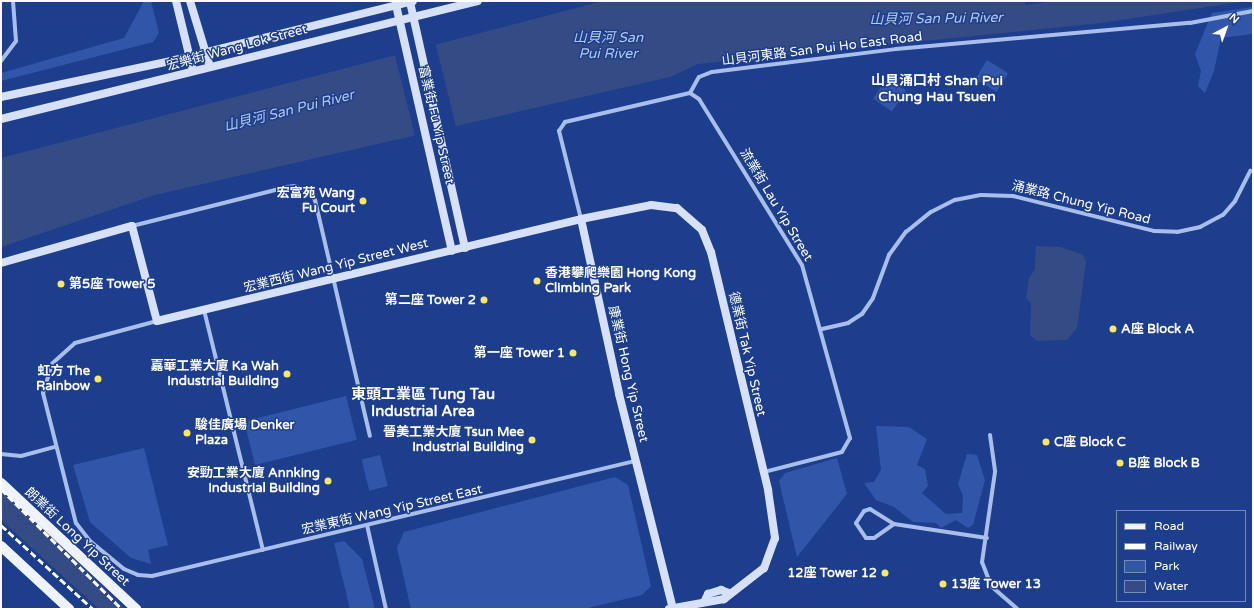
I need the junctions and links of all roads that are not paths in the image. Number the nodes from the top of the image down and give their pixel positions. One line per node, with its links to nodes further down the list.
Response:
1 (13, 1): 12 (street)
2 (176, 1): 11 (street)
3 (190, 1): 10 (street)
4 (478, 1): 8 (street, 宏樂街 Wang Lok Street)
5 (411, 2): 6 (street, 宏樂街 Wang Lok Street); 8 (street, 富業街 Fu Yip Street)
6 (396, 5): 9 (street, 富業街 Fu Yip Street); 10 (street, 宏樂街 Wang Lok Street)
7 (1253, 11): 15 (street, 山貝河東路 San Pui Ho East Road)
8 (414, 16): 9 (street, 宏樂街 Wang Lok Street); 21 (street, 富業街 Fu Yip Street)
9 (400, 19): 13 (street, 宏樂街 Wang Lok Street); 22 (street, 富業街 Fu Yip Street)
10 (204, 53): 11 (street, 宏樂街 Wang Lok Street); 13 (street)
11 (189, 57): 14 (street); 16 (street, 宏樂街 Wang Lok Street)
12 (1, 61)
13 (210, 67): 14 (street, 宏樂街 Wang Lok Street)
14 (193, 71): 17 (street, 宏樂街 Wang Lok Street)
15 (690, 93): 19 (street, 康業街 Hong Yip Street); 27 (street, 流業街 Lau Yip Street)
16 (1, 97)
17 (1, 119)
18 (1250, 171): 27 (street, 涌業路 Chung Yip Road)
19 (581, 219): 21 (street, 宏業西街 Wang Yip Street West); 32 (street, 康業街 Hong Yip Street); 33 (street, 德業街 Tak Yip Street)
20 (132, 226): 23 (street); 24 (street); 26 (street)
21 (465, 248): 22 (street, 宏業西街 Wang Yip Street West)
22 (452, 251): 24 (street, 宏業西街 Wang Yip Street West)
23 (1, 263)
24 (331, 280): 25 (street, 宏業西街 Wang Yip Street West); 29 (street)
25 (204, 310): 26 (street, 宏業西街 Wang Yip Street West); 39 (street)
26 (157, 322): 30 (street, 宏業西街 Wang Yip Street West)
27 (822, 329): 33 (street, 流業街 Lau Yip Street)
28 (990, 435): 37 (street)
29 (370, 436)
30 (55, 447): 31 (street); 40 (street, 宏業西街 Wang Yip Street West)
31 (1, 454)
32 (636, 461): 36 (street, 宏業東街 Wang Yip Street East); 44 (street, 康業街 Hong Yip Street)
33 (764, 472): 44 (street, 德業街 Tak Yip Street)
34 (1, 484): 42 (main road, 朗業街 Long Yip Street)
35 (894, 524): 35 (street); 37 (street)
36 (367, 525): 39 (street, 宏業東街 Wang Yip Street East); 43 (street)
37 (987, 538): 45 (street)
38 (1, 546): 41 (main road)
39 (263, 550): 40 (street, 宏業東街 Wang Yip Street East)
40 (152, 576)
41 (69, 609)
42 (136, 609)
43 (386, 609)
44 (671, 609)
45 (1017, 609)

